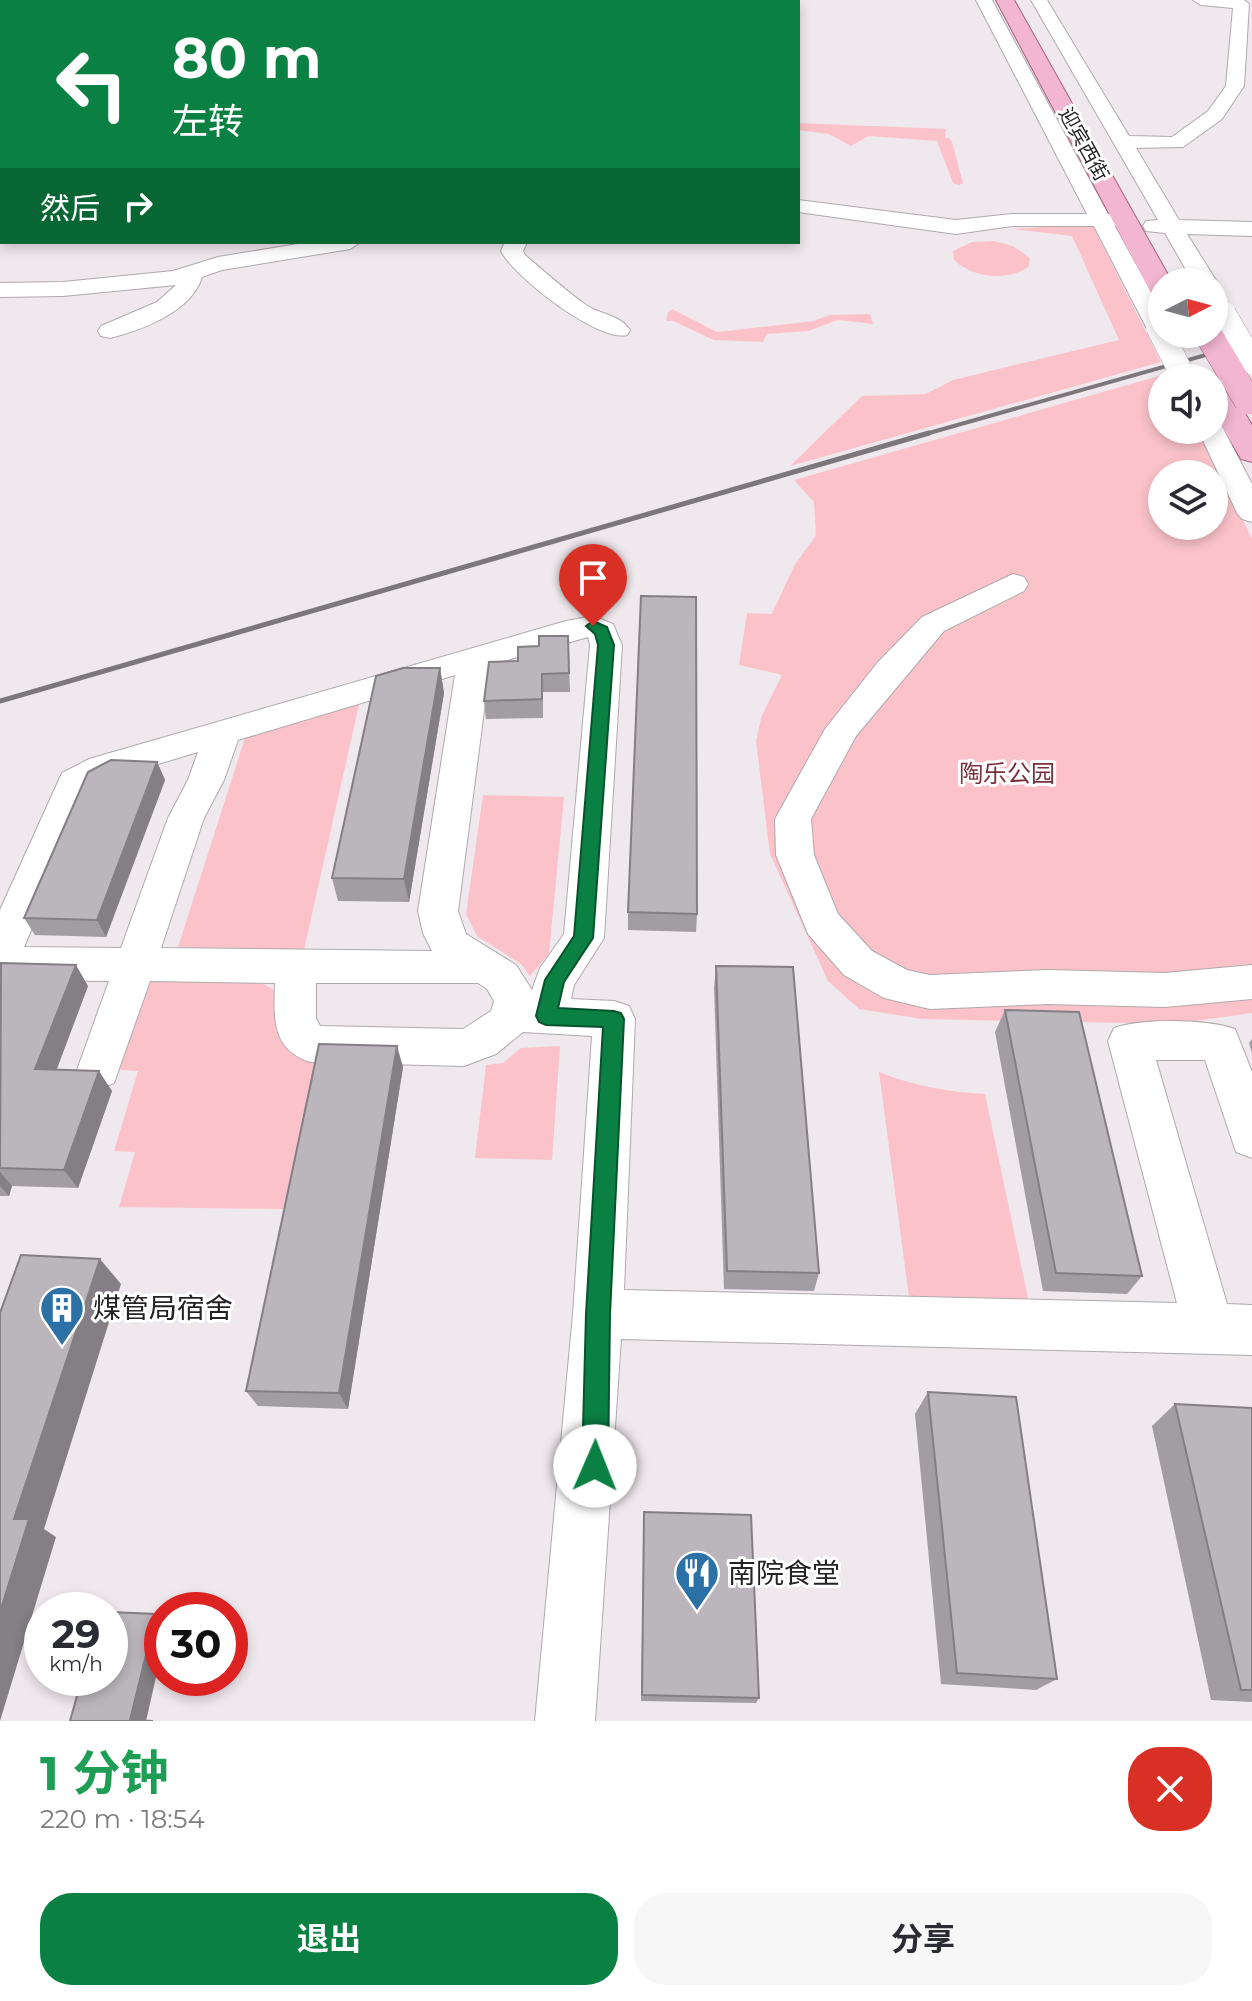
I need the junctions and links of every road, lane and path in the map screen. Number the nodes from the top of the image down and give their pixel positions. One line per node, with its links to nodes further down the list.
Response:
1 (1201, 0): 4 (street)
2 (1016, 8): 3 (main road, 迎宾西街); 4 (street); 7 (main road, 迎宾西街)
3 (1043, 90): 6 (street); 7 (main road, 迎宾西街)
4 (1123, 142): 8 (street)
5 (800, 206): 6 (street)
6 (1099, 218): 7 (street); 17 (street)
7 (1137, 223): 8 (street); 12 (main road, 迎宾西街); 13 (main road, 迎宾西街)
8 (1174, 227): 9 (street); 14 (street)
9 (1252, 229)
10 (338, 244): 15 (street)
11 (515, 244): 18 (street)
12 (1154, 268)
13 (1168, 268)
14 (1197, 268)
15 (191, 274): 16 (street); 19 (street)
16 (0, 290)
17 (1148, 294)
18 (618, 330)
19 (110, 331)
20 (1228, 332): 23 (street, bridge)
21 (1186, 348): 24 (main road)
22 (1221, 348): 25 (main road, bridge)
23 (1252, 362)
24 (1199, 364)
25 (1234, 423): 26 (street)
26 (1252, 513)
27 (1013, 584): 35 (street)
28 (474, 658): 29 (street); 33 (street); 36 (street)
29 (223, 732): 30 (street); 32 (street)
30 (0, 955)
31 (0, 963): 32 (street)
32 (136, 965): 34 (street); 37 (street)
33 (485, 965): 34 (street); 36 (street)
34 (294, 968): 36 (street)
35 (1252, 982)
36 (530, 1015): 39 (street)
37 (99, 1070)
38 (1252, 1137): 40 (street)
39 (598, 1314): 40 (street); 41 (street); 42 (street)
40 (1230, 1329)
41 (565, 1721)
42 (588, 1721)

